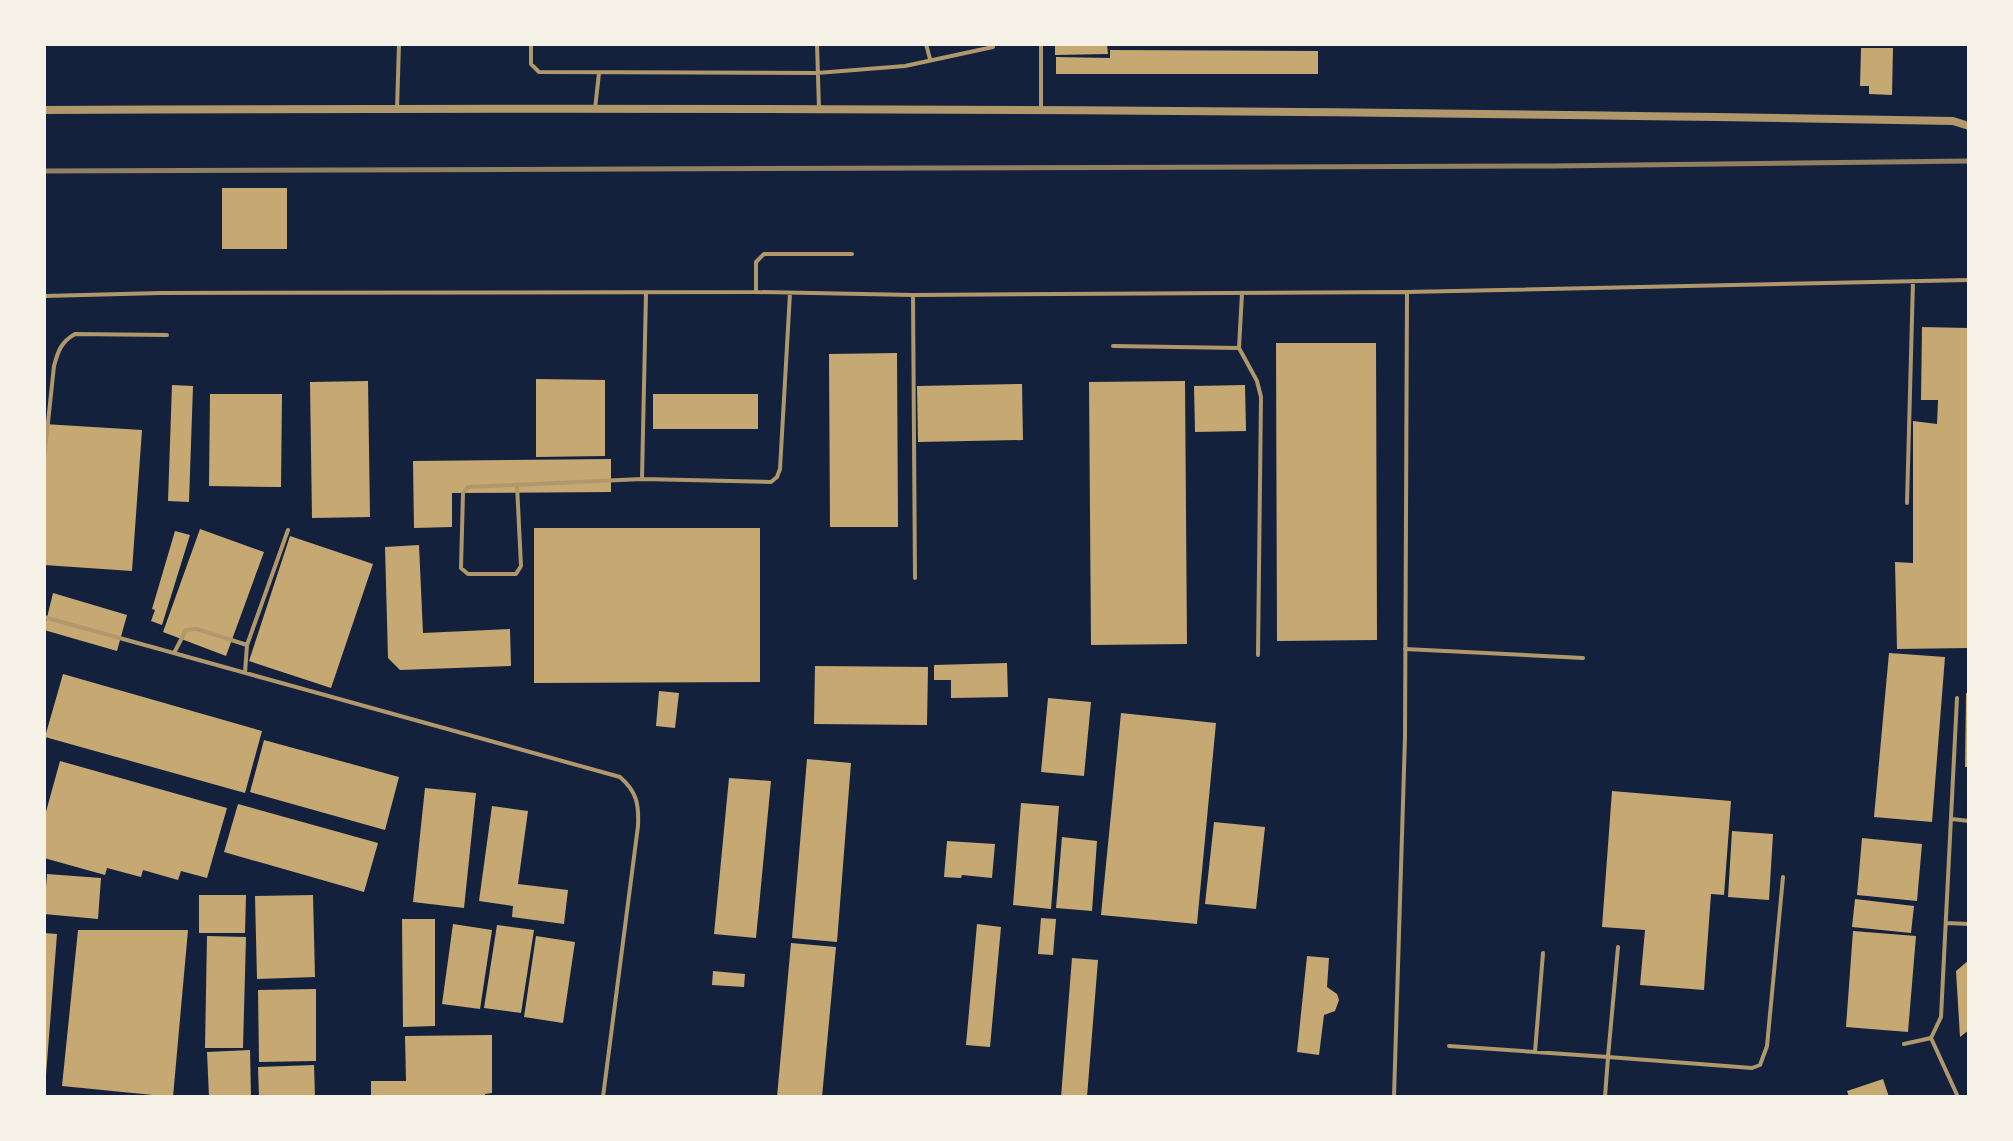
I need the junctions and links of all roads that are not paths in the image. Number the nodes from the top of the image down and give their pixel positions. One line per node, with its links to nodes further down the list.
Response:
1 (399, 44): 10 (lane)
2 (531, 44): 8 (lane)
3 (817, 44): 9 (lane)
4 (926, 44): 7 (lane)
5 (1041, 44): 14 (lane)
6 (993, 47): 7 (lane)
7 (930, 59): 9 (lane)
8 (599, 73): 9 (lane); 11 (lane)
9 (817, 73): 12 (lane)
10 (397, 109): 11 (street); 13 (street)
11 (595, 109): 12 (street)
12 (819, 109): 14 (street)
13 (44, 110)
14 (1041, 110): 15 (street)
15 (1969, 126)
16 (852, 254): 19 (lane)
17 (1969, 280): 18 (lane)
18 (1913, 281): 20 (lane); 32 (lane)
19 (756, 292): 21 (lane); 22 (lane)
20 (1407, 292): 23 (lane); 37 (lane)
21 (646, 293): 25 (lane); 30 (lane)
22 (790, 293): 24 (lane); 30 (lane)
23 (1242, 293): 24 (lane); 28 (lane)
24 (913, 295): 34 (lane)
25 (44, 296)
26 (167, 335): 29 (lane)
27 (1113, 346): 28 (lane)
28 (1239, 348): 39 (lane)
29 (44, 460)
30 (642, 479): 31 (lane)
31 (517, 485): 31 (lane)
32 (1907, 503)
33 (288, 530): 36 (lane)
34 (915, 578)
35 (44, 617): 38 (lane)
36 (247, 645): 38 (lane); 41 (lane)
37 (1405, 649): 40 (lane); 58 (lane)
38 (174, 653): 41 (lane)
39 (1258, 655)
40 (1583, 658)
41 (245, 673): 55 (lane)
42 (1957, 698): 43 (lane)
43 (1952, 819): 44 (lane); 46 (lane)
44 (1969, 821)
45 (1783, 877): 54 (lane)
46 (1947, 923): 47 (lane); 50 (lane)
47 (1969, 924)
48 (1618, 947): 54 (lane)
49 (1543, 953): 53 (lane)
50 (1931, 1038): 51 (lane); 60 (lane)
51 (1904, 1044)
52 (1449, 1046): 53 (lane)
53 (1535, 1052): 54 (lane)
54 (1608, 1057): 59 (lane)
55 (603, 1097)
56 (840, 1097): 57 (lane)
57 (928, 1097)
58 (1394, 1097)
59 (1605, 1097)
60 (1958, 1097)

